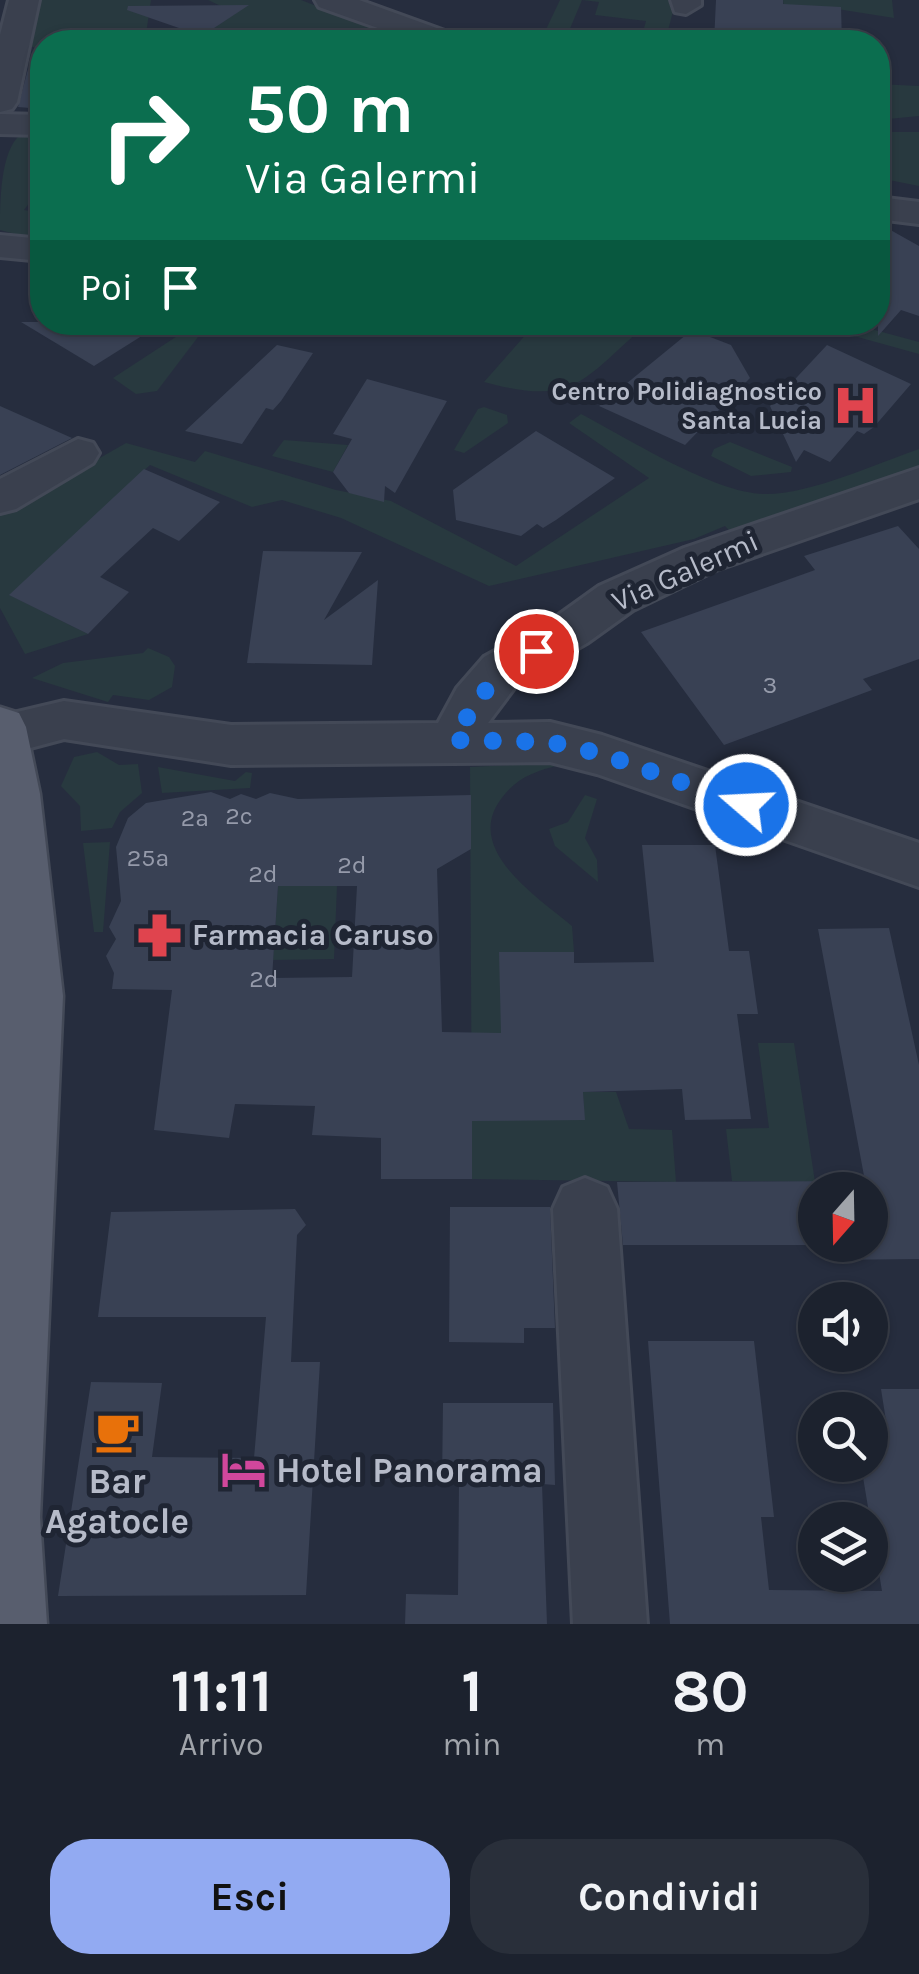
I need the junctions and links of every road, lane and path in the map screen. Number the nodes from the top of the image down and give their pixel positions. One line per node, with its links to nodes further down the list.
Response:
1 (24, 0): 4 (street)
2 (330, 0): 3 (street)
3 (412, 30)
4 (0, 102)
5 (0, 124): 6 (street)
6 (30, 125)
7 (890, 209): 8 (street)
8 (919, 213)
9 (0, 246): 10 (street)
10 (30, 249)
11 (78, 453): 13 (street)
12 (919, 483): 14 (street, Via Galermi)
13 (0, 498)
14 (465, 721): 15 (street); 16 (street)
15 (1, 733): 18 (main road)
16 (919, 865)
17 (585, 1209): 19 (street)
18 (3, 1561)
19 (610, 1624)

